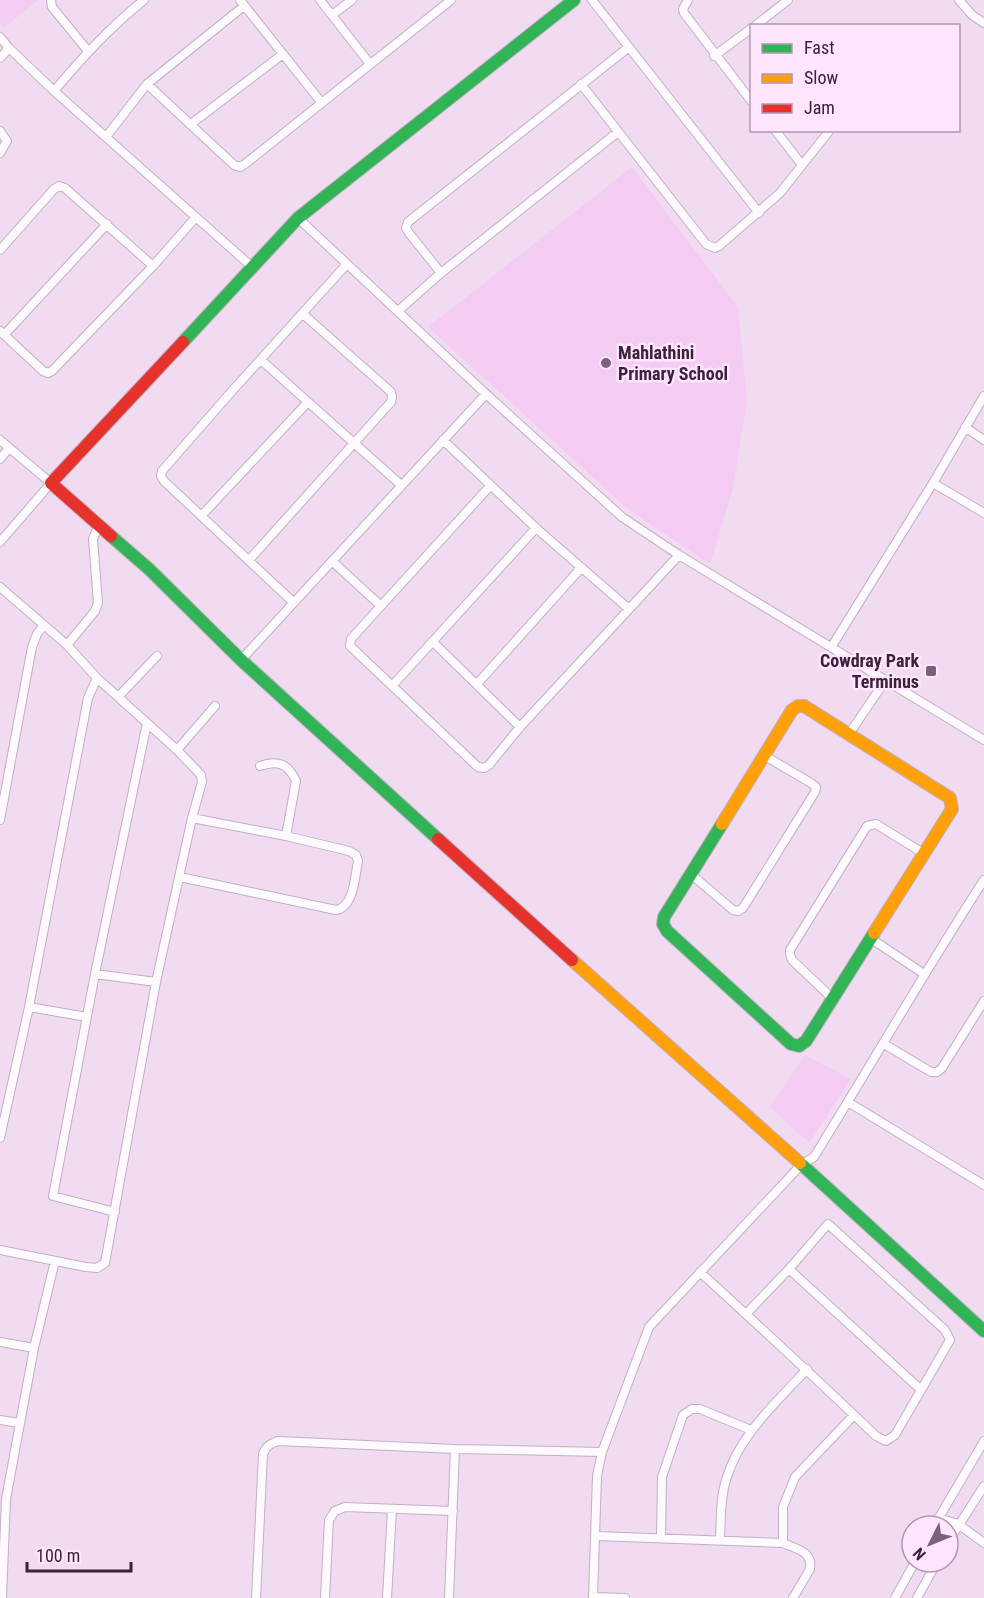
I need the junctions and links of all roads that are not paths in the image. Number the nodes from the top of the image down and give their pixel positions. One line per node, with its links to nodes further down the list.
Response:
1 (51, 0): 19 (street)
2 (144, 0): 19 (street)
3 (320, 0): 12 (street)
4 (352, 0): 12 (street)
5 (451, 0): 23 (street)
6 (574, 0): 39 (street)
7 (592, 0): 17 (street)
8 (688, 0): 21 (street)
9 (788, 0): 13 (street)
10 (959, 0): 14 (street)
11 (242, 3): 20 (street); 24 (street)
12 (332, 15): 23 (street)
13 (759, 24)
14 (984, 24)
15 (750, 31): 21 (street)
16 (0, 37): 18 (street)
17 (629, 47): 25 (street); 37 (street)
18 (9, 48): 22 (street); 26 (street)
19 (88, 51): 26 (street)
20 (283, 54): 28 (street); 29 (street)
21 (714, 56): 27 (street)
22 (0, 58)
23 (370, 64): 28 (street)
24 (147, 84): 29 (street); 34 (street)
25 (581, 84): 31 (street); 45 (street)
26 (54, 91): 34 (street)
27 (750, 100)
28 (321, 102): 29 (street)
29 (191, 124)
30 (0, 131): 35 (street)
31 (618, 132): 37 (street); 45 (street)
32 (777, 132): 36 (street)
33 (828, 132): 36 (street)
34 (106, 137): 38 (street)
35 (0, 153)
36 (802, 165): 37 (street)
37 (759, 213)
38 (196, 217): 43 (street); 44 (street)
39 (298, 218): 42 (street); 44 (street)
40 (107, 225): 41 (street); 43 (street); 48 (street)
41 (0, 250)
42 (347, 264): 46 (street); 47 (street)
43 (153, 266): 48 (street)
44 (251, 266): 60 (street)
45 (441, 273): 46 (street)
46 (398, 311): 50 (street)
47 (303, 314): 49 (street); 57 (street)
48 (2, 333)
49 (261, 360): 52 (street); 65 (street)
50 (486, 394): 55 (street); 69 (street)
51 (984, 396): 53 (street)
52 (307, 403): 57 (street); 65 (street)
53 (965, 427): 56 (street); 61 (street)
54 (0, 440): 58 (street)
55 (443, 440): 62 (street); 63 (street)
56 (984, 440)
57 (354, 444): 62 (street); 70 (street)
58 (9, 448): 59 (street); 60 (street)
59 (0, 459)
60 (51, 483): 66 (street); 68 (street)
61 (933, 483): 64 (street); 80 (street)
62 (401, 485): 71 (street)
63 (490, 486): 67 (street); 75 (street)
64 (984, 513)
65 (202, 515): 70 (street)
66 (99, 525): 79 (street); 82 (street)
67 (536, 528): 72 (street); 78 (street)
68 (0, 543)
69 (679, 555): 76 (street); 80 (street)
70 (249, 560): 74 (street)
71 (332, 561): 74 (street); 75 (street)
72 (581, 568): 76 (street); 85 (street)
73 (0, 587): 77 (street)
74 (293, 602): 82 (street)
75 (381, 606): 86 (street)
76 (629, 609): 90 (street)
77 (44, 625): 79 (street); 97 (street)
78 (433, 642): 85 (street); 86 (street)
79 (66, 645): 83 (street)
80 (832, 646): 84 (street)
81 (157, 656): 87 (street)
82 (241, 660): 114 (street)
83 (97, 678): 87 (street); 109 (street)
84 (885, 681): 91 (street); 92 (street)
85 (477, 684): 90 (street)
86 (392, 687): 90 (street)
87 (118, 697): 89 (street)
88 (215, 706): 93 (street)
89 (147, 723): 93 (street); 104 (street)
90 (520, 727)
91 (849, 734): 94 (street); 99 (street)
92 (984, 740)
93 (177, 750): 96 (street)
94 (765, 756): 100 (street); 100 (street)
95 (260, 766): 98 (street)
96 (192, 818): 98 (street); 101 (street)
97 (0, 820)
98 (286, 836): 101 (street)
99 (923, 853): 103 (street); 107 (street)
100 (692, 875): 107 (street)
101 (180, 878): 106 (street)
102 (983, 884): 105 (street)
103 (870, 938): 105 (street); 107 (street)
104 (95, 974): 106 (street); 110 (street)
105 (924, 974): 111 (street)
106 (156, 982): 116 (street)
107 (832, 998)
108 (984, 1000): 111 (street)
109 (29, 1007): 110 (street); 113 (street)
110 (87, 1017): 116 (street)
111 (884, 1044): 112 (street)
112 (848, 1102): 114 (street); 115 (street)
113 (0, 1138)
114 (801, 1165): 120 (street); 122 (street)
115 (984, 1185)
116 (115, 1212): 118 (street)
117 (0, 1250): 118 (street)
118 (56, 1260): 124 (street)
119 (789, 1269): 121 (street); 126 (street); 126 (street)
120 (700, 1272): 121 (street); 133 (street)
121 (746, 1314): 125 (street)
122 (984, 1331)
123 (0, 1342): 124 (street)
124 (34, 1348): 129 (street)
125 (807, 1369): 127 (street); 130 (street)
126 (920, 1389): 127 (street)
127 (854, 1415): 144 (street)
128 (0, 1420): 129 (street)
129 (19, 1423): 135 (street)
130 (751, 1430): 142 (street); 143 (street)
131 (984, 1442): 138 (street)
132 (455, 1449): 133 (street); 137 (street); 150 (street)
133 (602, 1452): 141 (street)
134 (984, 1486): 139 (street)
135 (3, 1498): 149 (street)
136 (392, 1509): 137 (street); 151 (street); 152 (street)
137 (453, 1511): 153 (street)
138 (941, 1514)
139 (960, 1521)
140 (960, 1525): 145 (street)
141 (596, 1536): 142 (street); 148 (street)
142 (661, 1537): 143 (street)
143 (720, 1539): 144 (street)
144 (783, 1543): 155 (street)
145 (984, 1543)
146 (908, 1574): 156 (street)
147 (930, 1574): 157 (street)
148 (593, 1597): 154 (street)
149 (2, 1598)
150 (256, 1598)
151 (325, 1598)
152 (387, 1598)
153 (449, 1598)
154 (625, 1598)
155 (793, 1598)
156 (895, 1598)
157 (917, 1598)

